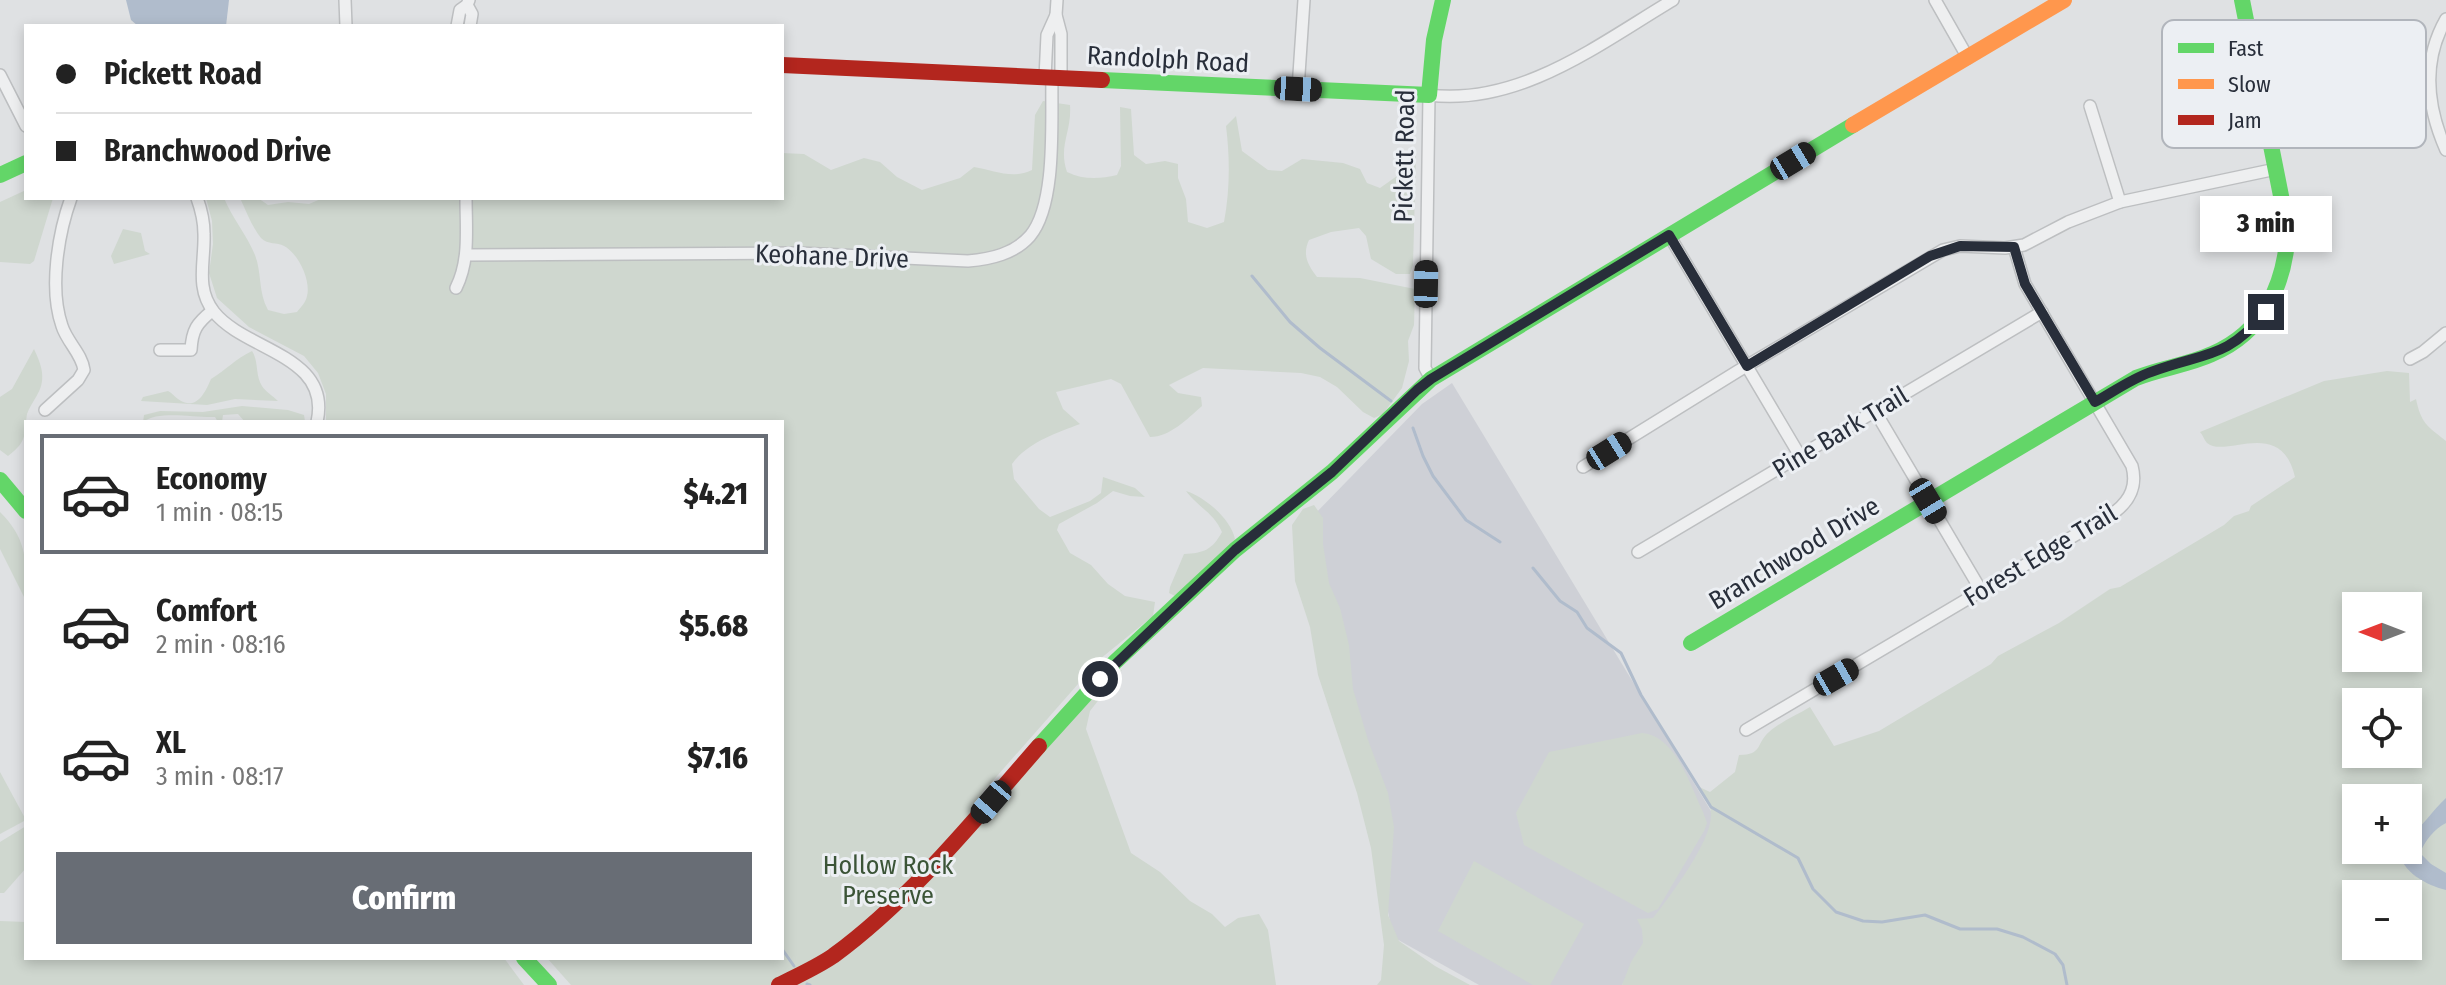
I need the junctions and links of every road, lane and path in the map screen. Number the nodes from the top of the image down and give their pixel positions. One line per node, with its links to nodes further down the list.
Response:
1 (345, 0): 12 (street)
2 (1057, 0): 18 (street, Keohane Drive)
3 (1304, 0): 19 (street)
4 (1443, 0): 20 (street, Pickett Road)
5 (1673, 0): 20 (street, Randolph Road)
6 (1935, 0): 15 (street)
7 (2064, 0): 15 (street)
8 (2242, 0): 11 (street, Branchwood Drive)
9 (468, 3): 13 (street); 14 (street)
10 (2446, 19): 24 (street)
11 (2246, 20)
12 (346, 24)
13 (457, 24)
14 (470, 24)
15 (1968, 58): 32 (street)
16 (784, 65): 18 (street, Randolph Road)
17 (0, 75): 22 (street)
18 (1053, 78): 19 (street, Randolph Road); 34 (street, Keohane Drive)
19 (1298, 89): 20 (street, Randolph Road)
20 (1429, 95): 42 (street, Pickett Road)
21 (2090, 106): 31 (street)
22 (24, 122)
23 (2272, 148): 26 (street, Branchwood Drive)
24 (2446, 150)
25 (24, 164): 27 (street)
26 (2276, 169): 31 (street); 43 (street, Branchwood Drive)
27 (0, 175)
28 (71, 200): 44 (street)
29 (197, 200): 36 (street)
30 (466, 200): 34 (street)
31 (2120, 202): 33 (street)
32 (1669, 235): 41 (street); 42 (street)
33 (2014, 247): 37 (street, Forest Edge Trail); 41 (street)
34 (466, 255): 35 (street)
35 (456, 288)
36 (212, 311): 39 (street); 46 (street)
37 (2042, 312): 43 (street, Forest Edge Trail); 45 (street, Pine Bark Trail)
38 (2446, 333): 40 (street)
39 (160, 350)
40 (2410, 359)
41 (1747, 366): 47 (street); 48 (street)
42 (1431, 379): 58 (street)
43 (2095, 402): 50 (street, Branchwood Drive); 53 (street, Forest Edge Trail)
44 (45, 410)
45 (1875, 411): 47 (street, Pine Bark Trail); 50 (street)
46 (317, 420)
47 (1800, 456): 52 (street, Pine Bark Trail)
48 (1583, 467)
49 (1, 484): 51 (street)
50 (1928, 501): 53 (street); 54 (street, Branchwood Drive)
51 (24, 509)
52 (1638, 552)
53 (1982, 592): 55 (street, Forest Edge Trail)
54 (1691, 643)
55 (1746, 730)
56 (526, 960): 57 (street)
57 (549, 985)
58 (779, 985)

